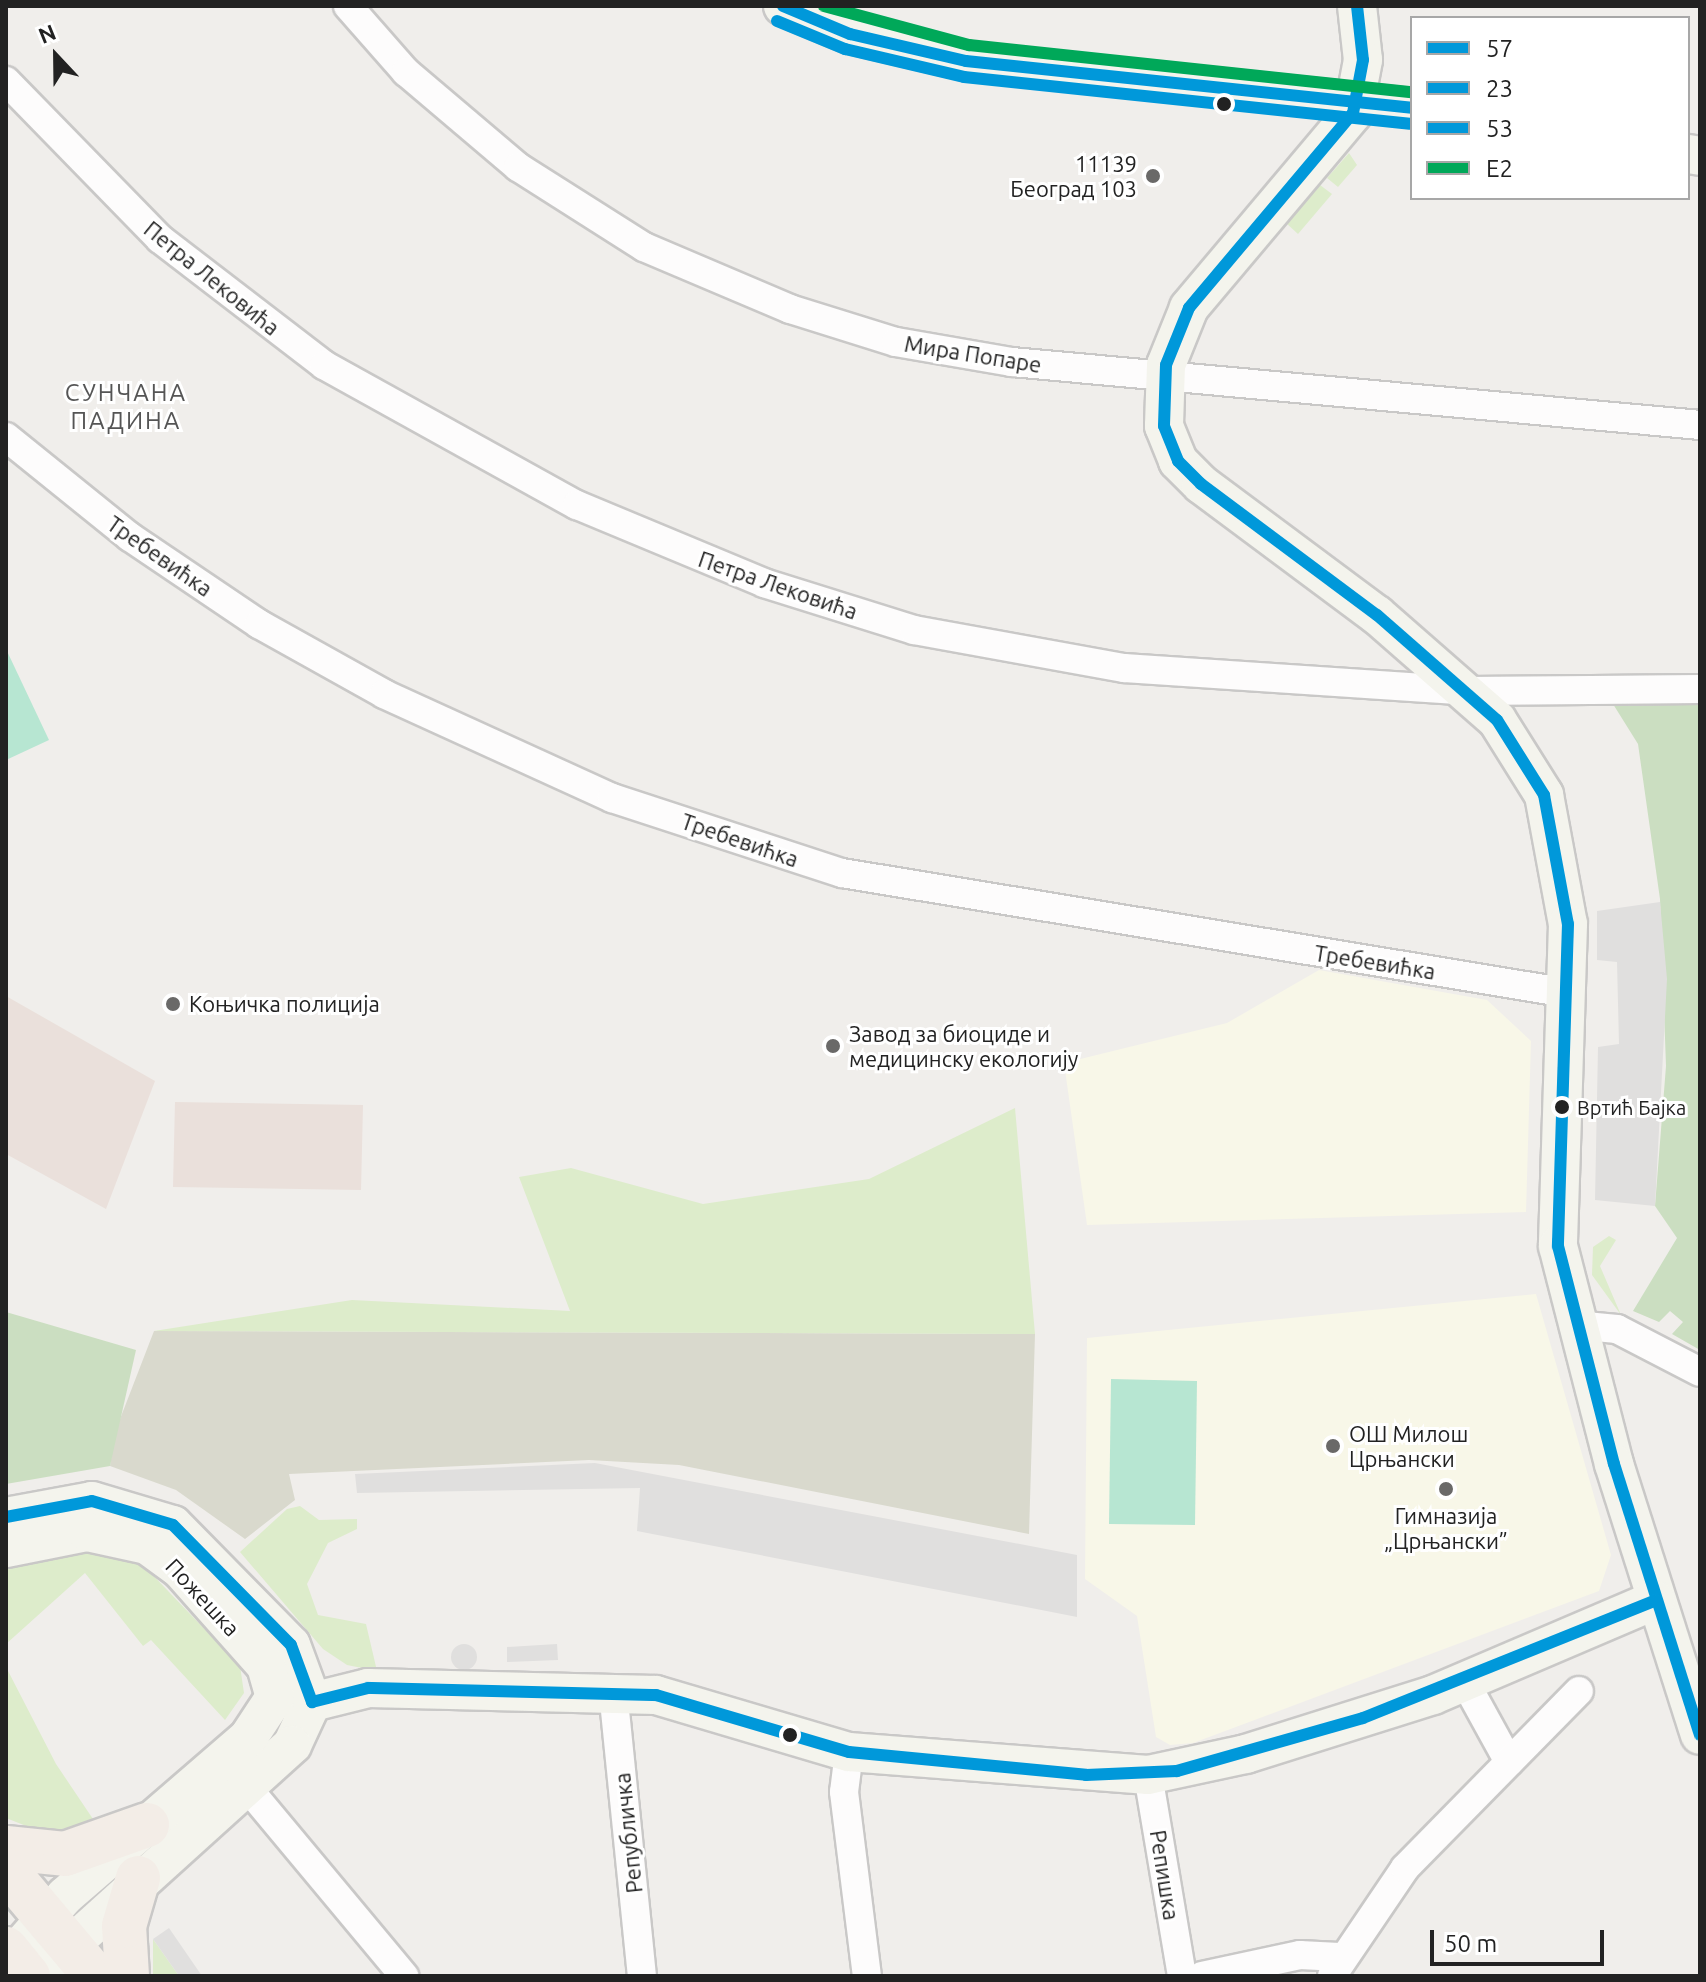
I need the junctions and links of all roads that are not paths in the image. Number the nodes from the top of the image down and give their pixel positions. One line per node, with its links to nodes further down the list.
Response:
1 (348, 6): 7 (street, Мира Попаре)
2 (783, 6): 5 (street)
3 (1357, 6): 5 (street)
4 (6, 81): 11 (street, Петра Лековића)
5 (1357, 102): 6 (street); 7 (street)
6 (1410, 108)
7 (1164, 376): 8 (street, Мира Попаре); 11 (street)
8 (1700, 425)
9 (6, 437): 12 (street, Требевићка)
10 (1700, 689): 11 (street, Петра Лековића)
11 (1468, 691): 12 (street)
12 (1568, 993): 13 (street)
13 (1575, 1325): 14 (street); 17 (street)
14 (1700, 1372)
15 (6, 1517): 21 (street, Пожешка)
16 (6, 1548): 21 (street, Пожешка)
17 (1656, 1600): 18 (street); 22 (street)
18 (1465, 1682): 24 (street); 25 (street)
19 (613, 1691): 21 (street); 23 (street); 37 (street, Републичка)
20 (1579, 1691): 24 (street)
21 (294, 1699): 26 (street); 27 (street)
22 (1700, 1735)
23 (849, 1752): 25 (street); 38 (street)
24 (1509, 1762): 33 (street)
25 (1148, 1775): 39 (street, Репишка)
26 (245, 1785): 30 (street); 36 (street)
27 (147, 1825): 28 (main road); 31 (street)
28 (6, 1848)
29 (6, 1870): 31 (main road)
30 (138, 1878): 31 (street); 35 (main road)
31 (56, 1929): 32 (street); 34 (main road)
32 (17, 1964)
33 (1336, 1967): 40 (street)
34 (95, 1976)
35 (127, 1976)
36 (404, 1976)
37 (642, 1976)
38 (867, 1976)
39 (1182, 1976)
40 (1202, 1976)

